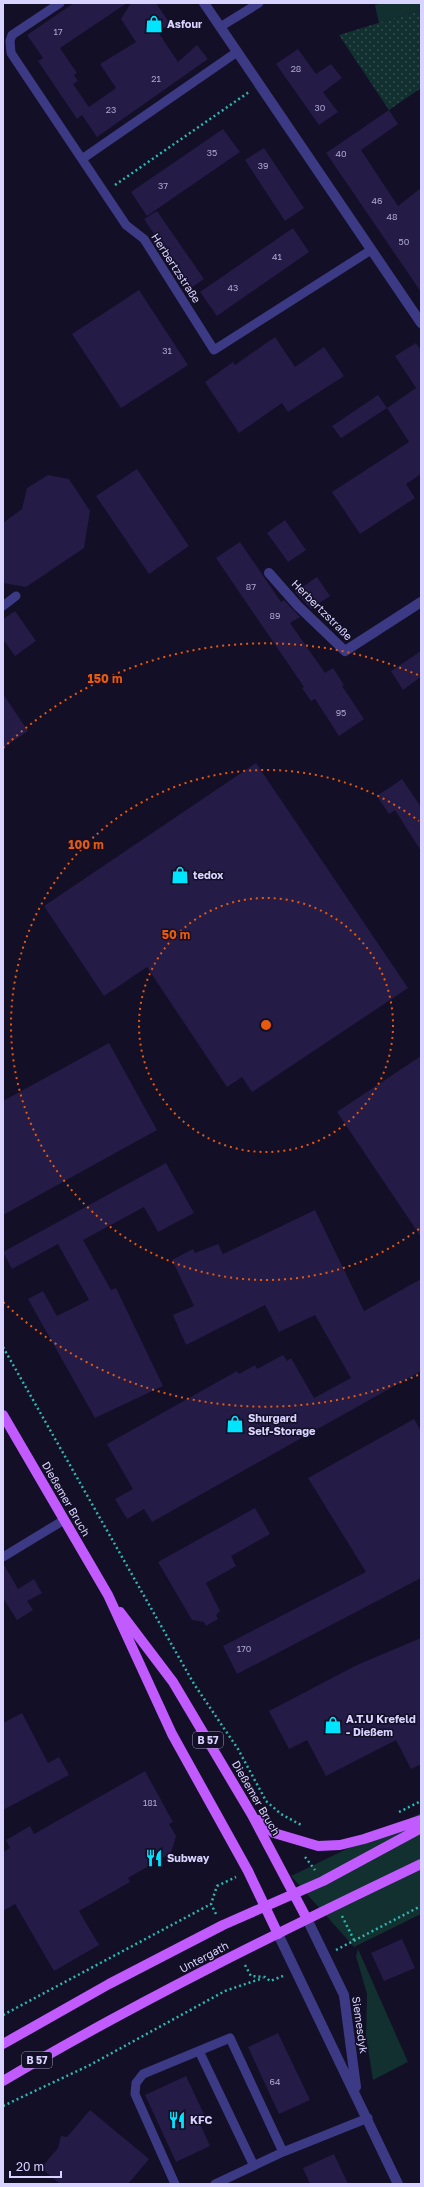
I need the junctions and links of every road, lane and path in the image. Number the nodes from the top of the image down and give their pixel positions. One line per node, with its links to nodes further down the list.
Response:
1 (60, 3): 7 (lane, Herbertzstraße)
2 (204, 3): 4 (street)
3 (259, 3): 4 (lane)
4 (220, 27): 5 (street)
5 (237, 52): 6 (street); 7 (lane)
6 (259, 85): 8 (path); 9 (street)
7 (82, 159): 8 (lane, Herbertzstraße)
8 (104, 192): 9 (lane, Herbertzstraße)
9 (371, 250): 10 (street)
10 (421, 324)
11 (269, 573): 13 (street, Herbertzstraße)
12 (16, 596): 14 (lane)
13 (421, 602)
14 (3, 606)
15 (3, 1347): 23 (path)
16 (3, 1415): 17 (main road, Dießemer Bruch / B 57)
17 (64, 1520): 18 (lane); 19 (main road, Dießemer Bruch / B 57)
18 (3, 1557)
19 (108, 1595): 20 (main road, Dießemer Bruch / B 57); 28 (main road, Dießemer Bruch / B 57)
20 (252, 1815): 21 (main road); 25 (main road, Dießemer Bruch / B 57)
21 (421, 1820)
22 (421, 1828): 25 (main road, Untergath)
23 (307, 1829)
24 (421, 1864): 29 (main road, Untergath)
25 (294, 1893): 28 (main road, Untergath); 29 (main road, Dießemer Bruch / B 57)
26 (211, 1904): 33 (path)
27 (421, 1906): 31 (path)
28 (264, 1907): 30 (main road, Dießemer Bruch / B 57); 34 (main road, Untergath)
29 (307, 1919): 30 (main road, Untergath / B 57); 31 (street, Siemesdyk)
30 (278, 1934): 32 (street, Siemesdyk); 36 (main road, Untergath / B 57)
31 (326, 1956): 37 (street, Siemesdyk)
32 (295, 1972): 37 (street, Siemesdyk); 38 (path)
33 (3, 2015)
34 (3, 2044)
35 (199, 2051): 40 (lane); 41 (lane); 42 (lane)
36 (3, 2081)
37 (357, 2095): 39 (street, Siemesdyk)
38 (3, 2106)
39 (368, 2118): 40 (lane); 44 (street, Siemesdyk)
40 (283, 2152): 41 (lane)
41 (254, 2166): 43 (lane)
42 (175, 2184)
43 (215, 2184)
44 (398, 2184)

